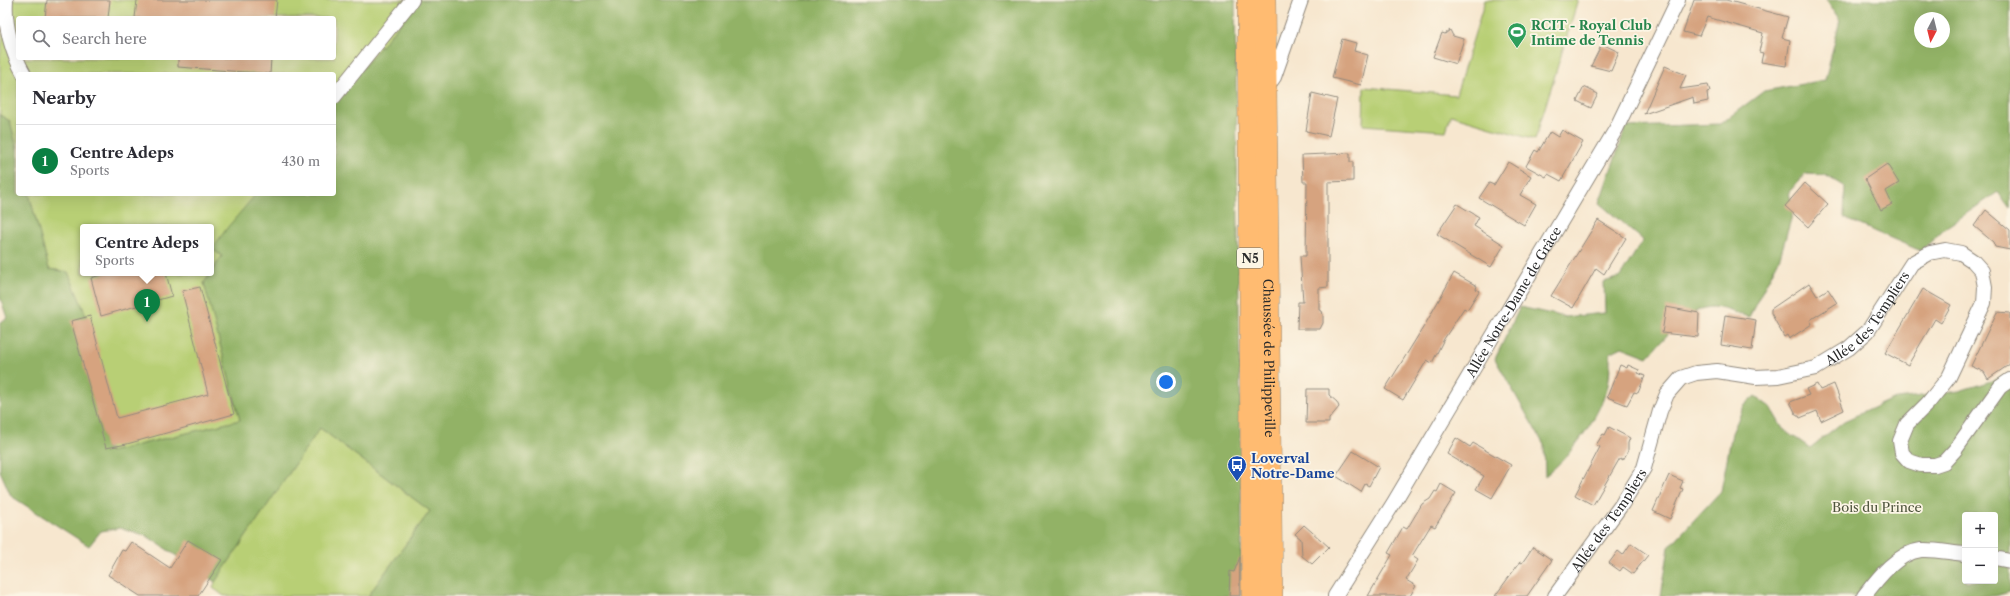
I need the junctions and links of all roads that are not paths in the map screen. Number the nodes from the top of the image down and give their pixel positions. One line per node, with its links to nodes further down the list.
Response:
1 (6, 0): 7 (street)
2 (412, 0): 11 (street)
3 (1248, 0): 12 (main road, Chaussée de Philippeville / N5)
4 (1265, 0): 10 (main road, Chaussée de Philippeville / N5)
5 (1301, 0): 10 (street)
6 (1678, 0): 19 (street, Allée Notre-Dame de Grâce)
7 (16, 56)
8 (18, 60): 9 (street)
9 (23, 72)
10 (1266, 89): 12 (street); 18 (main road, Chaussée de Philippeville / N5)
11 (336, 95)
12 (1250, 108): 17 (main road, Chaussée de Philippeville / N5)
13 (2010, 380): 20 (street, Allée des Templiers)
14 (1962, 554): 21 (street)
15 (1998, 559): 16 (street)
16 (2010, 561)
17 (1252, 596)
18 (1272, 596)
19 (1335, 596)
20 (1555, 596)
21 (1864, 596)

